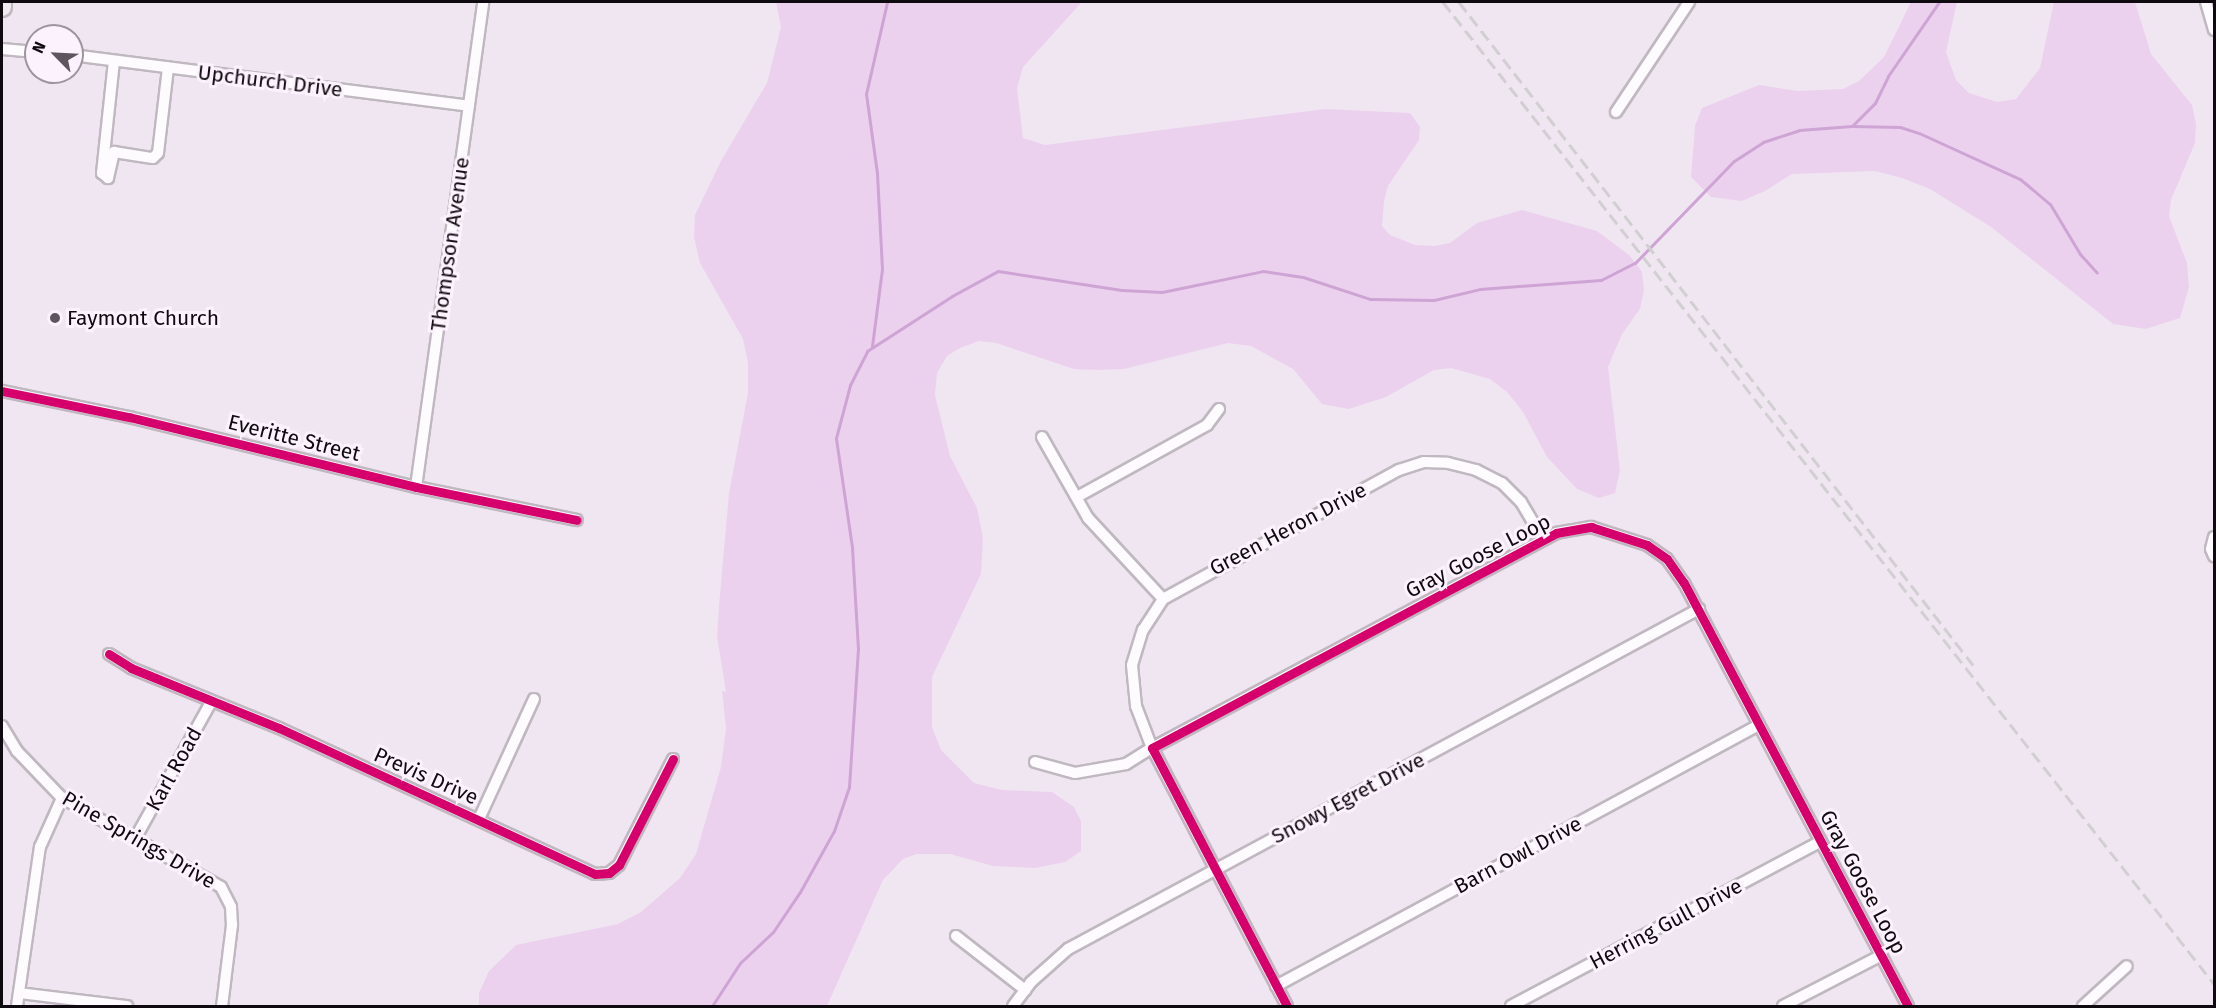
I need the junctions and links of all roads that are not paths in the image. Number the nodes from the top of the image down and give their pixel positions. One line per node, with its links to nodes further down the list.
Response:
1 (2, 2): 5 (main road)
2 (483, 2): 12 (street, Thompson Avenue)
3 (1689, 2): 13 (street)
4 (2206, 2): 6 (street)
5 (2, 7)
6 (2214, 30)
7 (2, 49): 8 (street)
8 (24, 51)
9 (84, 57): 10 (street, Upchurch Drive)
10 (114, 61): 11 (street, Upchurch Drive); 11 (street)
11 (168, 68): 12 (street, Upchurch Drive)
12 (469, 106): 17 (street, Thompson Avenue)
13 (1616, 112)
14 (2, 391): 17 (street, Everitte Street)
15 (1219, 409): 18 (street)
16 (1042, 437): 18 (street)
17 (416, 487): 19 (street, Everitte Street)
18 (1077, 497): 23 (street)
19 (577, 519)
20 (2214, 537): 22 (street)
21 (1543, 539): 23 (street, Green Heron Drive); 24 (street, Gray Goose Loop); 30 (street, Gray Goose Loop)
22 (2214, 556)
23 (1163, 599): 30 (street, Green Heron Drive)
24 (1699, 609): 28 (street, Gray Goose Loop); 37 (street, Snowy Egret Drive)
25 (109, 654): 27 (street, Previs Drive)
26 (534, 699): 34 (street)
27 (211, 702): 34 (street, Previs Drive); 35 (street, Karl Road)
28 (1760, 725): 36 (street, Gray Goose Loop); 41 (street, Barn Owl Drive)
29 (2, 726): 33 (street, Pine Springs Drive)
30 (1152, 748): 32 (street, Gray Goose Loop); 37 (street)
31 (673, 759): 34 (street, Previs Drive)
32 (1035, 762)
33 (62, 798): 35 (street, Pine Springs Drive); 43 (street)
34 (479, 819)
35 (136, 837): 46 (street, Pine Springs Drive)
36 (1821, 841): 39 (street, Gray Goose Loop); 49 (street, Herring Gull Drive)
37 (1215, 869): 41 (street); 42 (street, Snowy Egret Drive)
38 (956, 936): 42 (street)
39 (1882, 955): 50 (street); 51 (street, Gray Goose Loop)
40 (2127, 966): 52 (street)
41 (1276, 986): 48 (street)
42 (1025, 990): 47 (street, Snowy Egret Drive)
43 (19, 993): 44 (street); 45 (street)
44 (17, 1006)
45 (127, 1006)
46 (222, 1006)
47 (1013, 1006)
48 (1287, 1006)
49 (1511, 1006)
50 (1784, 1006)
51 (1908, 1006)
52 (2083, 1006)

